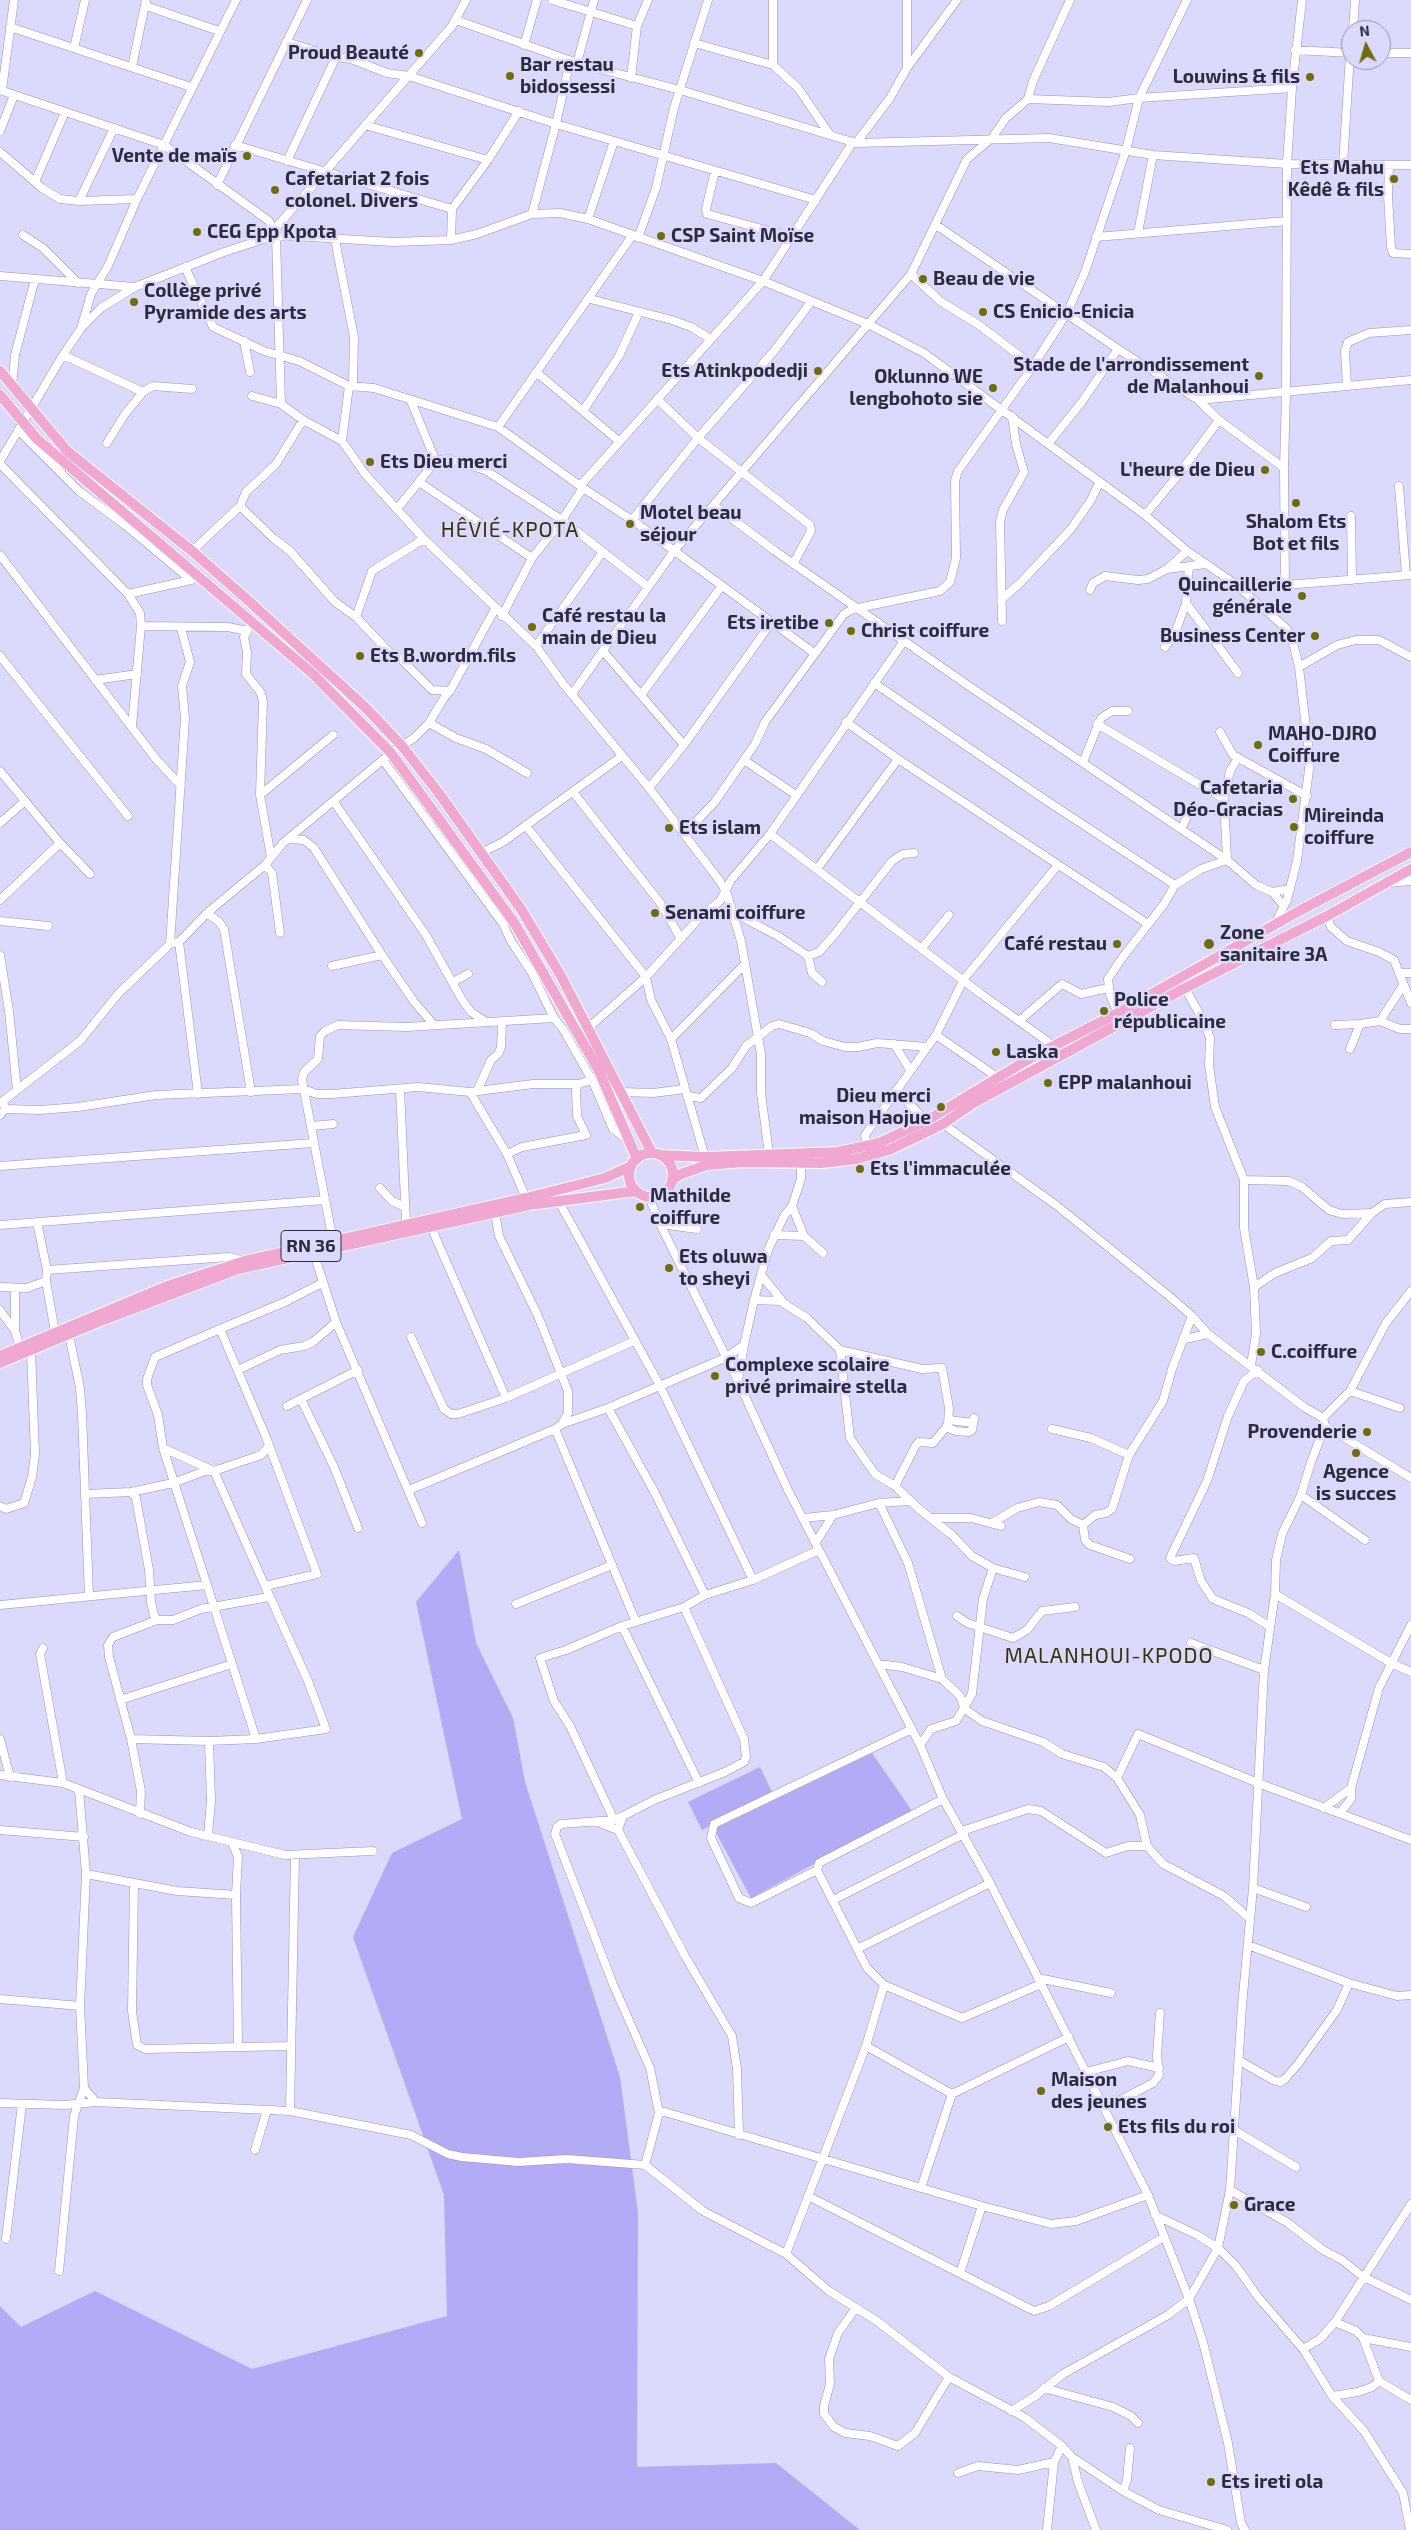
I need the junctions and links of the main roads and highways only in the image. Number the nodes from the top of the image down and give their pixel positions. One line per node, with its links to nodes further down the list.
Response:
1 (0, 371): 5 (main road)
2 (0, 395): 6 (main road)
3 (1411, 852): 5 (main road, RN 36)
4 (1411, 869): 7 (main road)
5 (656, 1154): 6 (main road, RN 36); 7 (main road)
6 (634, 1163): 8 (main road); 9 (main road, RN 36)
7 (672, 1180): 8 (main road, RN 36)
8 (636, 1191): 10 (main road, RN 36)
9 (0, 1356)
10 (0, 1363)

